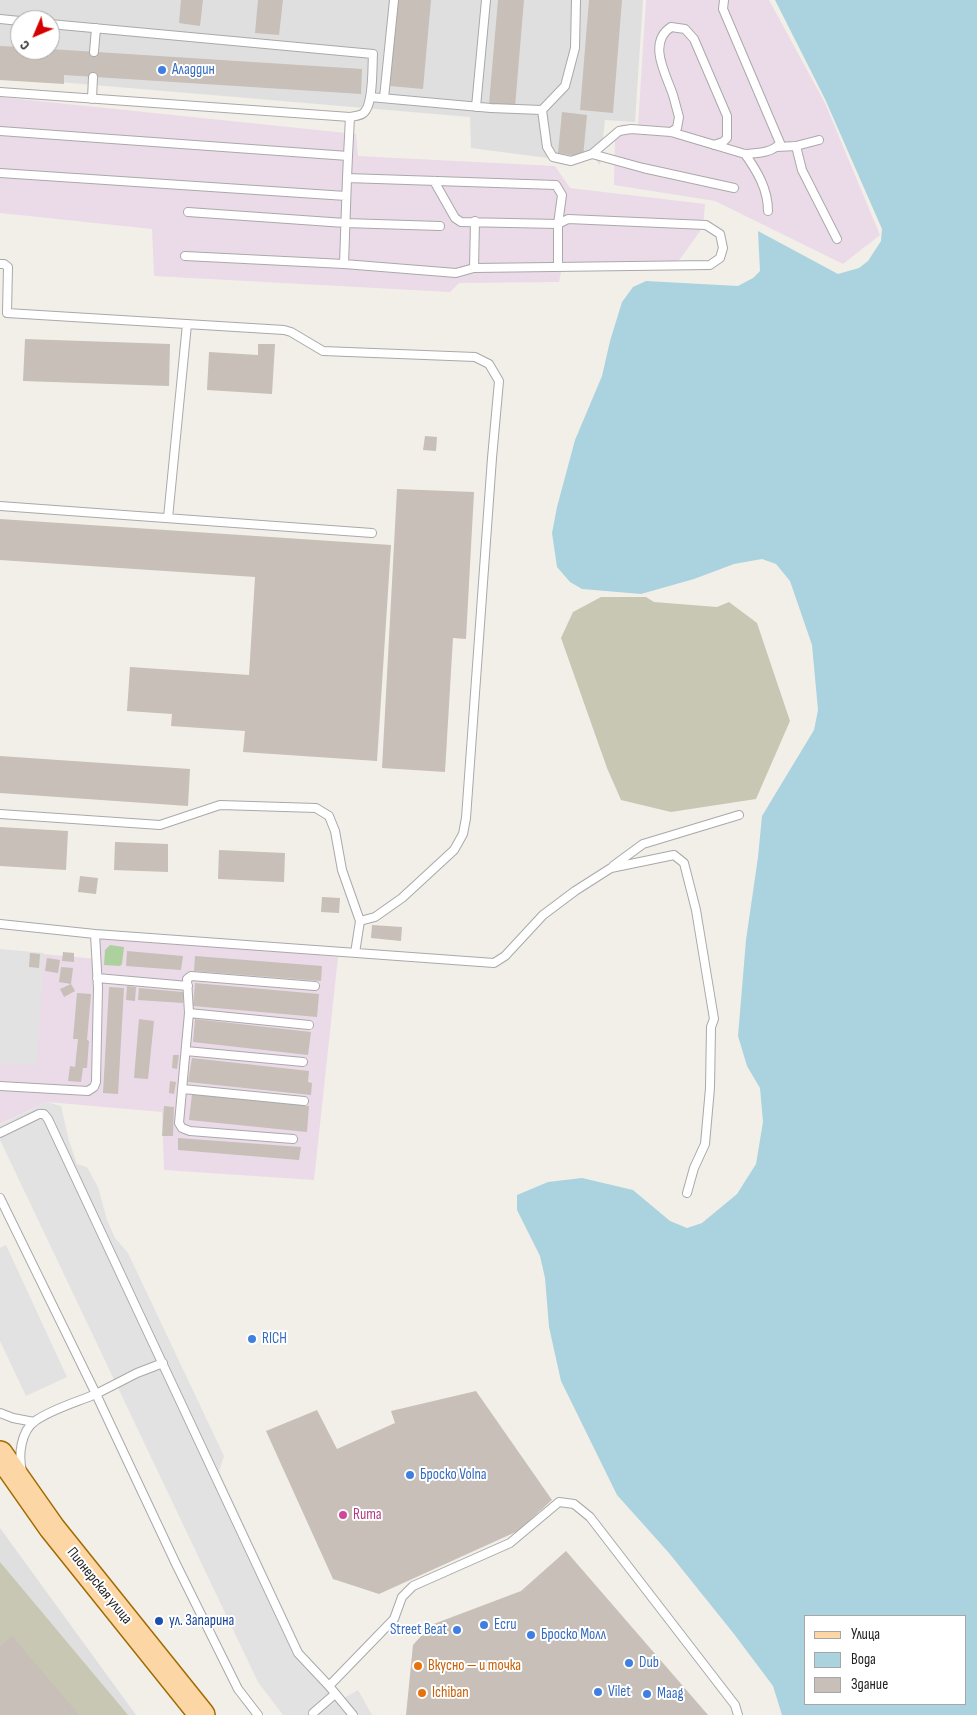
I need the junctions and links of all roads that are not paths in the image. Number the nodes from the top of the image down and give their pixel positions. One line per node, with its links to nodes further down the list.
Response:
1 (394, 0): 11 (lane)
2 (486, 0): 13 (lane)
3 (576, 0): 14 (lane)
4 (724, 0): 21 (lane)
5 (60, 25): 6 (lane)
6 (96, 28): 7 (lane); 10 (lane)
7 (94, 52)
8 (93, 77): 12 (lane)
9 (0, 92): 12 (lane)
10 (370, 97): 11 (lane); 15 (lane)
11 (384, 98): 13 (lane)
12 (92, 99): 15 (lane)
13 (476, 107): 14 (lane)
14 (542, 110): 22 (lane)
15 (350, 117): 24 (lane)
16 (0, 131): 24 (lane)
17 (671, 132): 19 (lane); 19 (lane); 22 (lane)
18 (819, 140): 20 (lane)
19 (714, 145): 23 (lane)
20 (796, 146): 21 (lane); 36 (lane)
21 (777, 147): 23 (lane)
22 (592, 154): 28 (lane)
23 (745, 154): 30 (lane)
24 (348, 156): 26 (lane)
25 (0, 173): 29 (lane)
26 (347, 178): 27 (lane); 29 (lane)
27 (434, 181): 32 (lane); 34 (lane)
28 (734, 188)
29 (346, 196): 33 (lane)
30 (768, 211)
31 (188, 212): 33 (lane)
32 (475, 221): 34 (lane); 41 (lane)
33 (344, 223): 35 (lane); 39 (lane)
34 (558, 224): 40 (lane); 40 (lane)
35 (440, 226)
36 (837, 238)
37 (185, 256): 39 (lane)
38 (0, 264): 42 (lane)
39 (344, 264): 41 (lane)
40 (558, 266): 41 (lane)
41 (474, 268)
42 (187, 324): 44 (lane); 49 (lane)
43 (0, 506): 44 (lane)
44 (168, 518): 45 (lane)
45 (372, 533)
46 (0, 814): 49 (lane)
47 (739, 815): 48 (lane)
48 (611, 868): 52 (lane); 65 (lane)
49 (360, 920): 52 (lane)
50 (0, 924): 51 (lane)
51 (95, 934): 52 (lane); 53 (lane)
52 (354, 953)
53 (97, 978): 54 (lane); 60 (lane)
54 (188, 986): 55 (lane); 56 (lane)
55 (315, 986)
56 (189, 1013): 57 (lane); 58 (lane)
57 (309, 1025)
58 (186, 1051): 59 (lane); 61 (lane)
59 (303, 1062)
60 (0, 1086)
61 (183, 1089): 62 (lane); 64 (lane)
62 (304, 1101)
63 (0, 1133): 67 (lane)
64 (292, 1138)
65 (688, 1193)
66 (0, 1198): 68 (lane)
67 (163, 1363): 68 (lane); 73 (lane)
68 (96, 1394): 70 (lane); 77 (lane)
69 (0, 1413): 70 (lane)
70 (34, 1422): 72 (lane)
71 (0, 1454): 72 (main road, Пионерская улица)
72 (30, 1497): 76 (main road, Пионерская улица)
73 (329, 1686): 74 (lane); 79 (lane)
74 (335, 1694): 75 (lane); 78 (lane)
75 (313, 1713)
76 (202, 1715)
77 (258, 1715)
78 (353, 1715)
79 (738, 1715)

